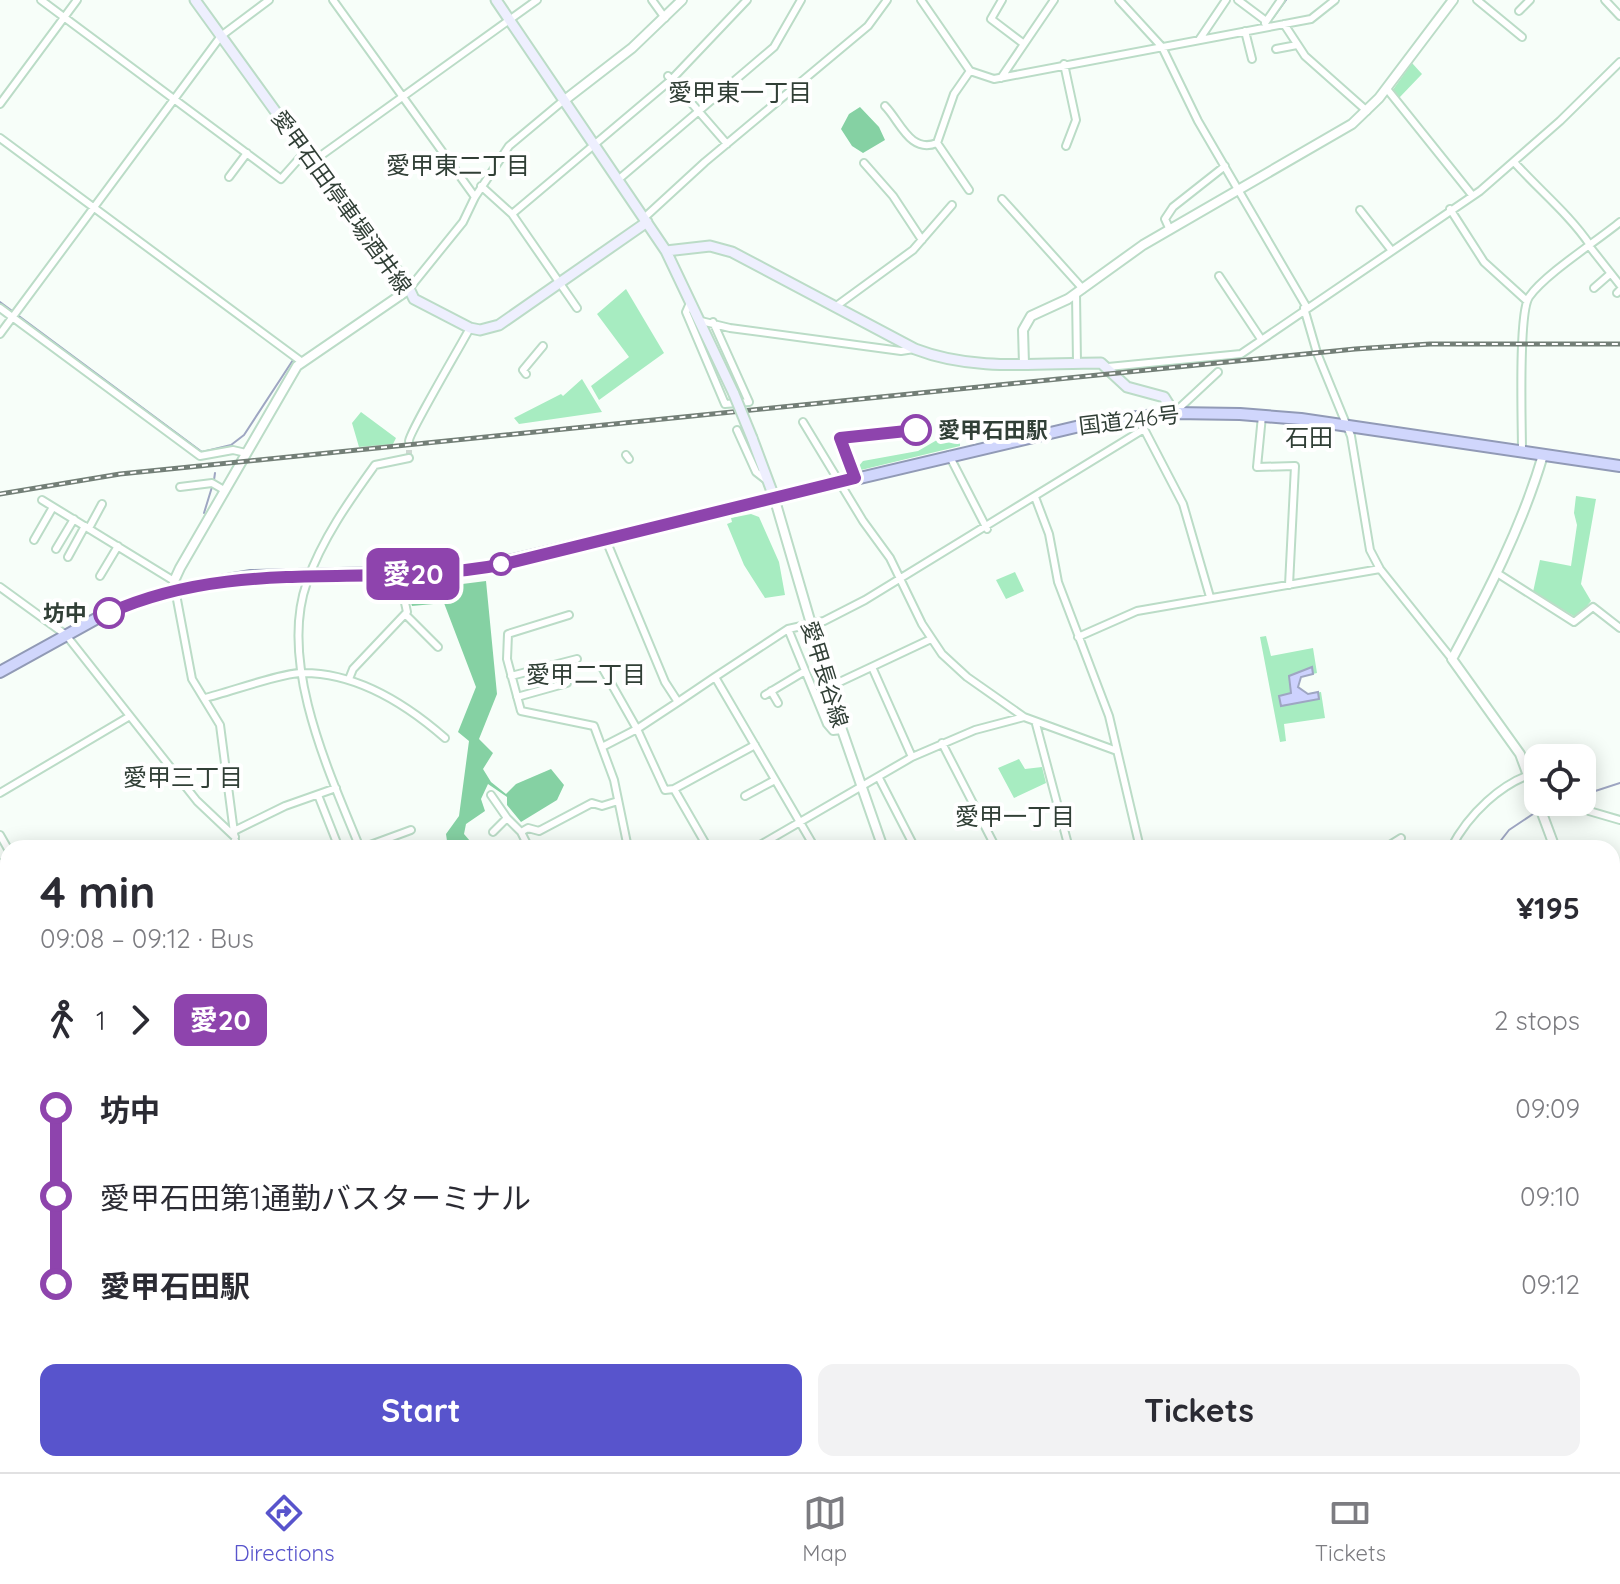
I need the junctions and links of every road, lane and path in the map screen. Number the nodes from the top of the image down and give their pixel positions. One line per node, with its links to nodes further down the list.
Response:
1 (41, 0): 27 (street)
2 (77, 0): 27 (street)
3 (195, 0): 33 (main road, 愛甲石田停車場酒井線)
4 (269, 0): 33 (street)
5 (333, 0): 47 (street)
6 (496, 0): 29 (main road)
7 (537, 0): 29 (street)
8 (652, 0): 28 (street)
9 (682, 0): 28 (street)
10 (747, 0): 44 (street)
11 (801, 0): 53 (street)
12 (887, 0): 57 (street)
13 (921, 0): 43 (street)
14 (1002, 0): 36 (street)
15 (1054, 0): 36 (street)
16 (1119, 0): 38 (street)
17 (1226, 0): 35 (street)
18 (1238, 0): 30 (street)
19 (1281, 0): 30 (street)
20 (1335, 0): 31 (street)
21 (1453, 0): 46 (street)
22 (1477, 0): 34 (street)
23 (1530, 0): 25 (street)
24 (1605, 0): 26 (street)
25 (1519, 11)
26 (1620, 16)
27 (64, 17): 48 (street); 50 (street)
28 (665, 18): 49 (street)
29 (510, 19): 47 (street); 49 (main road)
30 (1264, 24): 31 (street); 32 (street)
31 (1284, 24): 37 (street)
32 (1245, 31): 35 (street); 40 (street)
33 (221, 36): 48 (street); 59 (main road, 愛甲石田停車場酒井線)
34 (1522, 37)
35 (1199, 40): 38 (street)
36 (1024, 44): 45 (street)
37 (1297, 45): 39 (street); 52 (street)
38 (1162, 47): 42 (street); 64 (street)
39 (1276, 49)
40 (1252, 59)
41 (1620, 62): 62 (street)
42 (1064, 64): 45 (street); 58 (street)
43 (970, 71): 45 (street); 55 (street)
44 (670, 78): 53 (street); 56 (street)
45 (1001, 78)
46 (1387, 89): 52 (street); 70 (street)
47 (403, 97): 61 (street); 71 (street)
48 (175, 98): 60 (street); 74 (street)
49 (566, 99): 56 (main road); 67 (street)
50 (0, 104)
51 (885, 106): 55 (street)
52 (1367, 111): 69 (street)
53 (700, 112): 57 (street); 66 (street)
54 (0, 138): 74 (street)
55 (937, 143): 68 (street)
56 (596, 144): 66 (main road); 77 (street)
57 (727, 144): 78 (street)
58 (1066, 146)
59 (305, 152): 60 (street); 61 (main road, 愛甲石田停車場酒井線)
60 (247, 153): 65 (street)
61 (312, 162): 90 (main road, 愛甲石田停車場酒井線)
62 (1514, 162): 70 (street); 82 (street)
63 (864, 163): 81 (street)
64 (1225, 166): 69 (street); 80 (street)
65 (229, 177)
66 (619, 179): 78 (main road)
67 (481, 186): 71 (street); 77 (street)
68 (969, 190)
69 (1239, 190): 80 (street); 95 (street)
70 (1472, 195): 75 (street)
71 (475, 197): 90 (street)
72 (1002, 199): 91 (street)
73 (952, 205): 81 (street)
74 (94, 207): 98 (street); 106 (street)
75 (1450, 209): 84 (street); 93 (street)
76 (1360, 210): 84 (street)
77 (512, 214): 87 (street)
78 (646, 220): 83 (main road); 87 (main road)
79 (1620, 222): 82 (street)
80 (1170, 230): 91 (street)
81 (922, 240): 94 (street)
82 (1590, 246): 85 (street); 93 (street)
83 (666, 251): 92 (main road); 94 (main road)
84 (1392, 251): 95 (street)
85 (1610, 274): 88 (street); 89 (street)
86 (1219, 276): 103 (street)
87 (559, 280): 97 (street); 101 (main road)
88 (1596, 283)
89 (1619, 289)
90 (408, 290): 101 (main road, 愛甲石田停車場酒井線); 106 (street)
91 (1079, 291): 107 (street); 108 (street)
92 (691, 300): 99 (main road); 100 (street)
93 (1527, 301): 120 (street)
94 (835, 307): 105 (main road)
95 (1305, 307): 103 (street); 116 (street)
96 (0, 308): 98 (street)
97 (577, 308)
98 (13, 317): 102 (street); 121 (street)
99 (701, 321): 100 (street); 126 (main road, bridge)
100 (713, 322): 105 (street)
101 (470, 328): 119 (street)
102 (0, 334)
103 (1261, 339): 109 (street)
104 (543, 346): 111 (street)
105 (915, 349): 108 (main road)
106 (302, 362): 121 (street)
107 (1077, 363): 108 (main road); 109 (main road)
108 (1024, 364)
109 (1108, 367): 112 (main road)
110 (1218, 372): 112 (street)
111 (526, 374)
112 (1174, 413): 113 (highway, 国道246号); 114 (highway, 国道246号)
113 (1143, 416): 117 (street); 122 (highway, 国道246号)
114 (1262, 416): 116 (highway, 国道246号); 150 (street)
115 (803, 422): 127 (street)
116 (1346, 427): 120 (highway, 国道246号); 143 (street)
117 (1144, 429): 131 (street); 152 (street)
118 (737, 430): 126 (street)
119 (409, 441)
120 (1522, 451): 123 (highway, 国道246号)
121 (246, 453): 129 (street)
122 (949, 455): 127 (highway, 国道246号); 138 (street)
123 (1543, 455): 125 (highway, 国道246号); 144 (street)
124 (409, 458): 147 (street)
125 (1620, 466)
126 (768, 481): 130 (main road)
127 (840, 482): 130 (highway, 国道246号); 148 (street)
128 (180, 487): 129 (street)
129 (224, 490): 149 (street)
130 (774, 497): 139 (highway, 国道246号); 155 (street, 愛甲長谷線)
131 (1035, 497): 138 (street); 159 (street)
132 (42, 500): 133 (street)
133 (53, 507): 135 (street); 136 (street)
134 (99, 507): 137 (street)
135 (74, 519): 137 (street); 141 (street)
136 (27, 527)
137 (87, 527): 140 (street); 142 (street)
138 (987, 529): 148 (street)
139 (606, 540): 145 (highway, 国道246号); 178 (street)
140 (118, 546): 146 (street); 149 (street)
141 (56, 549)
142 (68, 557)
143 (1380, 569): 150 (street); 164 (street)
144 (1497, 573): 156 (street); 164 (street)
145 (399, 575): 147 (highway, 国道246号); 153 (street)
146 (100, 576)
147 (309, 576): 149 (highway, 国道246号); 170 (street)
148 (900, 577): 155 (street); 160 (street)
149 (174, 585): 158 (highway, 国道246号); 177 (street)
150 (1289, 585): 152 (street)
151 (0, 587): 158 (street)
152 (1210, 597): 159 (street)
153 (406, 615): 161 (street); 173 (street)
154 (569, 615): 171 (street)
155 (810, 625): 157 (street); 175 (street, 愛甲長谷線)
156 (1620, 628)
157 (788, 629): 168 (street); 172 (street)
158 (66, 635): 169 (highway, 国道246号); 180 (street)
159 (1078, 637): 189 (street)
160 (931, 639): 166 (street); 181 (street)
161 (437, 643)
162 (550, 656): 165 (street)
163 (577, 659): 165 (street)
164 (1452, 659): 191 (street)
165 (552, 665): 171 (street)
166 (872, 667): 175 (street); 190 (street)
167 (603, 669): 183 (street)
168 (805, 671): 179 (street); 184 (street)
169 (0, 672)
170 (299, 673): 173 (street); 177 (street); 195 (street)
171 (511, 676): 176 (street)
172 (715, 677): 178 (street); 187 (street)
173 (349, 679): 185 (street)
174 (567, 683): 176 (street)
175 (829, 687): 184 (street, 愛甲長谷線)
176 (517, 697): 188 (street)
177 (205, 698): 213 (street)
178 (678, 702): 183 (street)
179 (778, 703)
180 (130, 716): 198 (street); 213 (street)
181 (1024, 717): 182 (street); 186 (street)
182 (1036, 724): 189 (street); 227 (street)
183 (637, 729): 188 (street); 196 (street)
184 (842, 730): 197 (street, 愛甲長谷線)
185 (445, 738)
186 (942, 743): 190 (street); 226 (street)
187 (755, 745): 194 (street); 196 (street)
188 (604, 746): 203 (street)
189 (1117, 751): 228 (street)
190 (912, 757): 192 (street)
191 (1524, 759)
192 (879, 778): 197 (street); 225 (street)
193 (1524, 779): 230 (street)
194 (775, 780): 202 (street); 209 (street)
195 (336, 788): 200 (street); 217 (street)
196 (674, 789): 221 (street)
197 (860, 789): 209 (street); 224 (street, 愛甲長谷線)
198 (0, 793)
199 (282, 795): 204 (street)
200 (318, 795): 204 (street); 216 (street)
201 (491, 795): 207 (street)
202 (745, 796)
203 (618, 801): 212 (street); 220 (street)
204 (285, 806): 213 (street)
205 (1596, 813): 208 (street)
206 (1546, 816): 231 (street)
207 (507, 818): 211 (street); 212 (street)
208 (1620, 820)
209 (802, 824): 222 (street); 223 (street)
210 (411, 830): 218 (street)
211 (493, 832)
212 (521, 832): 219 (street)
213 (234, 834): 215 (street)
214 (1401, 838): 229 (street)
215 (235, 840)
216 (336, 840)
217 (358, 840)
218 (383, 840)
219 (525, 840)
220 (626, 840)
221 (703, 840)
222 (771, 840)
223 (811, 840)
224 (880, 840)
225 (911, 840)
226 (992, 840)
227 (1067, 840)
228 (1138, 840)
229 (1398, 840)
230 (1456, 840)
231 (1553, 840)

